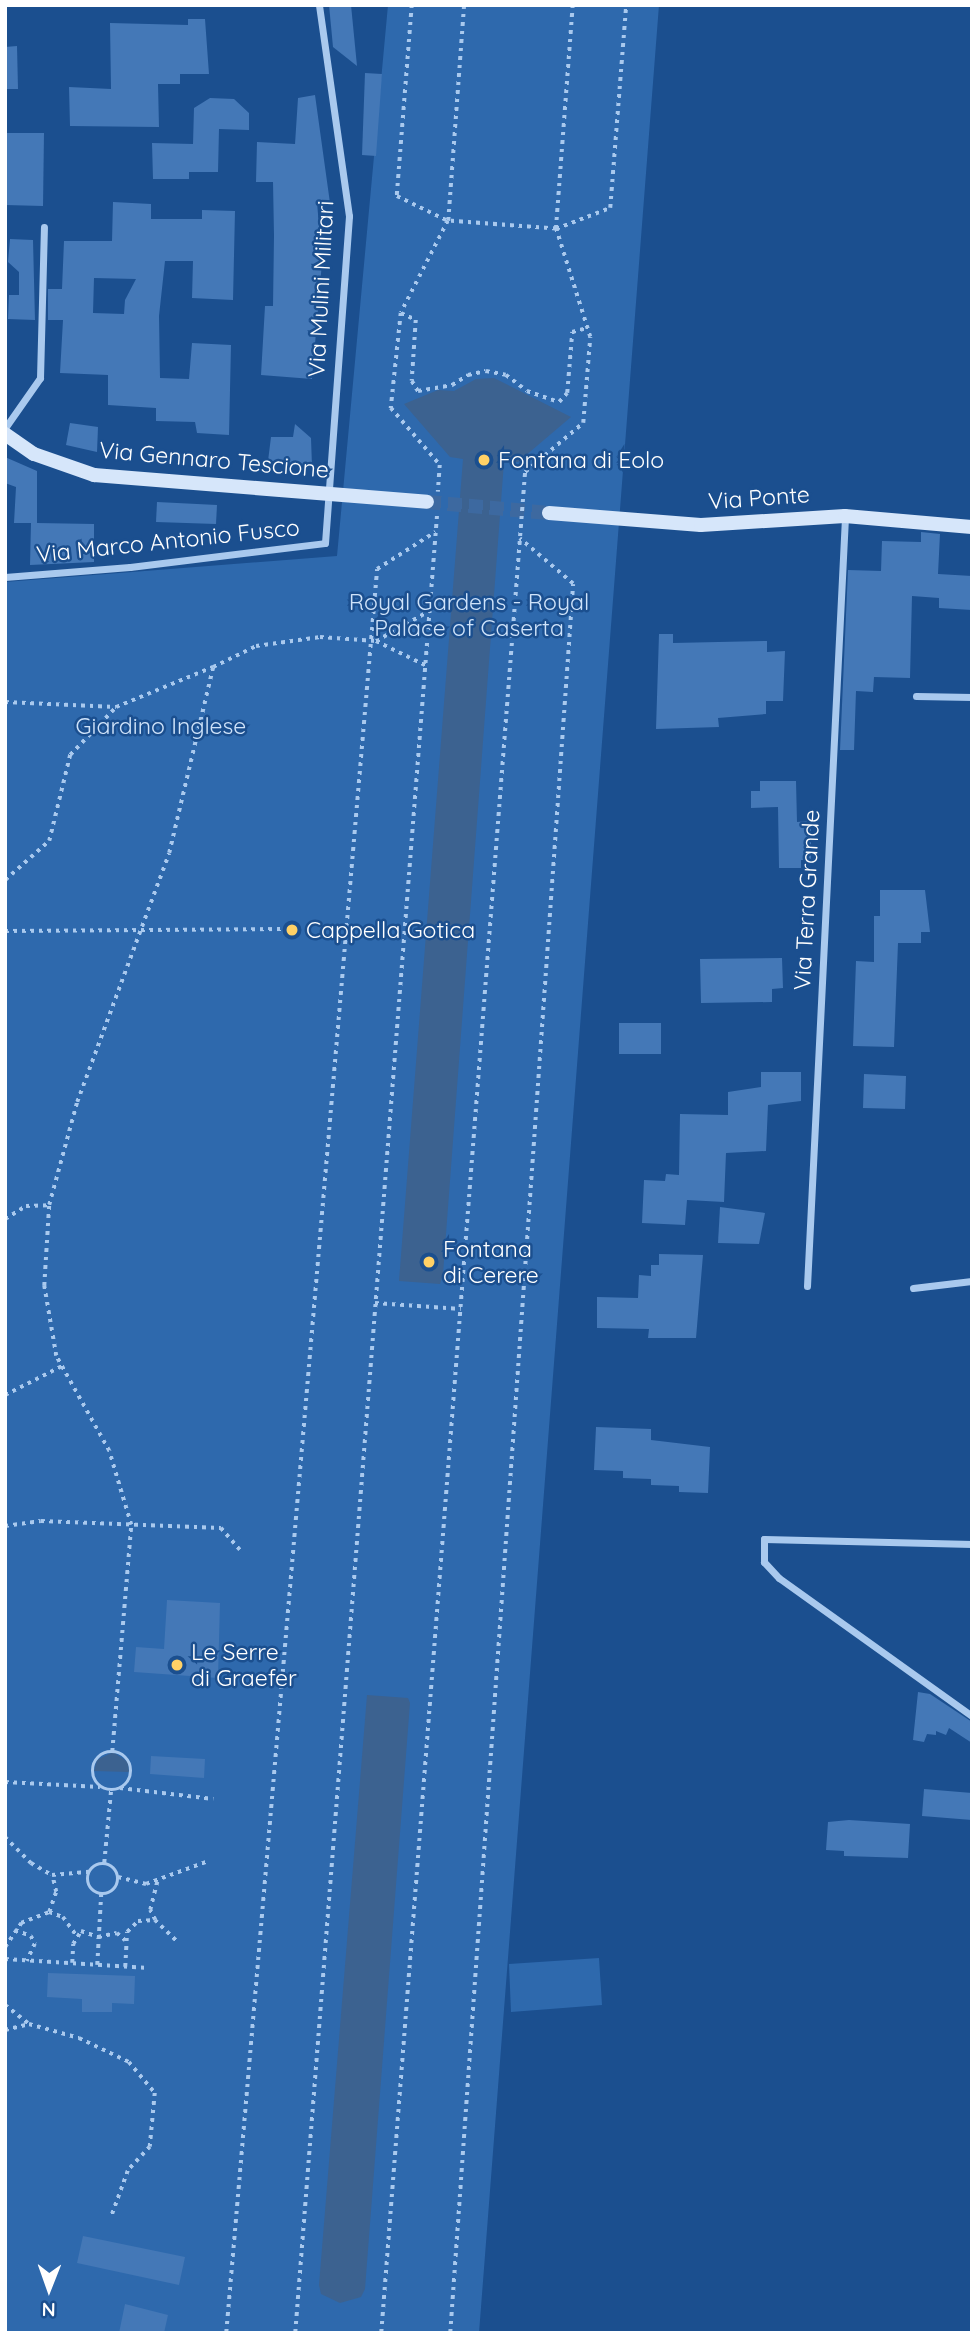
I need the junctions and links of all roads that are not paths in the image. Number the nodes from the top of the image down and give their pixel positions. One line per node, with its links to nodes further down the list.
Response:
1 (319, 5): 5 (street, Via Mulini Militari)
2 (44, 226): 3 (street)
3 (5, 428)
4 (5, 434): 5 (street, Via Gennaro Tescione)
5 (326, 492): 6 (street, Via Gennaro Tescione); 10 (street, Via Marco Antonio Fusco)
6 (427, 502)
7 (550, 513): 8 (street, Via Ponte)
8 (845, 516): 9 (street, Via Ponte); 14 (street, Via Terra Grande)
9 (972, 527)
10 (5, 577)
11 (916, 696): 12 (street)
12 (972, 697)
13 (972, 1281): 15 (street)
14 (807, 1286)
15 (913, 1289)
16 (972, 1544): 17 (street)
17 (972, 1716)

